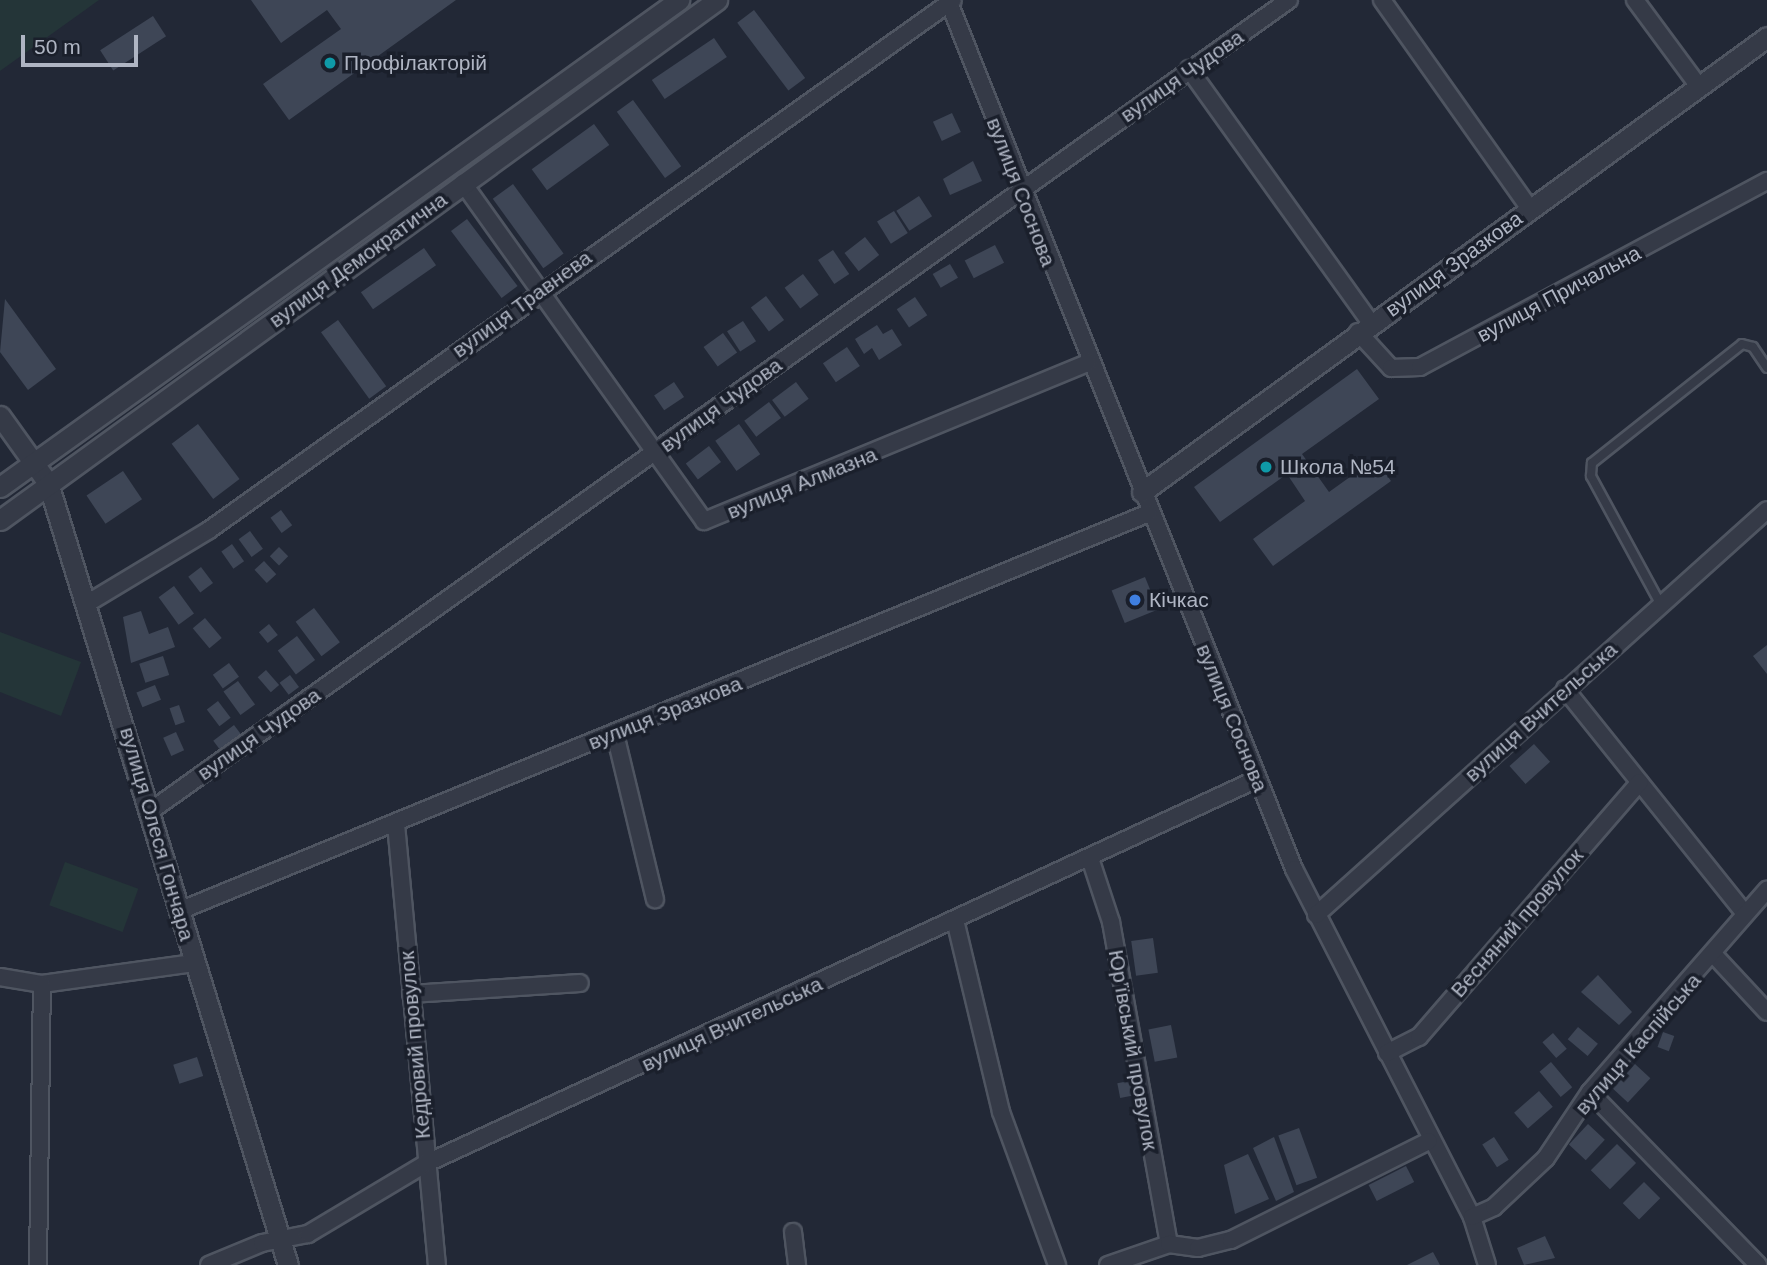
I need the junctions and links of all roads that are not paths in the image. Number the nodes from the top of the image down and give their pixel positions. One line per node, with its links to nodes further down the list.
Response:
1 (679, 0): 20 (street, вулиця Демократична)
2 (717, 0): 11 (street, вулиця Демократична)
3 (1289, 0): 8 (street, вулиця Чудова)
4 (1382, 0): 13 (street)
5 (1635, 0): 9 (street)
6 (950, 1): 12 (street, вулиця Соснова); 14 (street, вулиця Травнева)
7 (1767, 37): 9 (street, вулиця Зразкова)
8 (1189, 69): 12 (street, вулиця Чудова); 15 (street, вулиця Причальна)
9 (1699, 85): 13 (street, вулиця Зразкова)
10 (1767, 181): 15 (street, вулиця Причальна)
11 (463, 183): 14 (street, вулиця Алмазна); 21 (street, вулиця Демократична)
12 (1020, 192): 16 (street, вулиця Соснова); 19 (street, вулиця Чудова)
13 (1530, 209): 15 (street, вулиця Зразкова)
14 (539, 292): 19 (street, вулиця Алмазна); 27 (street, вулиця Травнева)
15 (1364, 328): 23 (street, вулиця Зразкова)
16 (1088, 363): 19 (street, вулиця Алмазна); 23 (street, вулиця Соснова)
17 (1767, 368): 28 (lane)
18 (0, 416): 20 (street, вулиця Олеся Гончара)
19 (653, 454): 33 (street, вулиця Чудова)
20 (34, 462): 21 (street, вулиця Олеся Гончара); 22 (street, вулиця Демократична)
21 (48, 483): 26 (street, вулиця Демократична); 27 (street, вулиця Олеся Гончара)
22 (0, 487)
23 (1142, 492): 25 (street, вулиця Соснова)
24 (1767, 510): 28 (street, вулиця Вчительська)
25 (1149, 513): 30 (street, вулиця Зразкова); 31 (street, вулиця Соснова)
26 (0, 520)
27 (88, 603): 33 (street, вулиця Олеся Гончара)
28 (1661, 605): 29 (street, вулиця Вчительська)
29 (1565, 689): 32 (street); 40 (street, вулиця Вчительська)
30 (615, 734): 34 (street, вулиця Зразкова); 37 (street)
31 (1257, 779): 35 (street, вулиця Вчительська); 40 (street, вулиця Соснова)
32 (1640, 782): 39 (street); 49 (street, Весняний провулок)
33 (152, 810): 38 (street, вулиця Олеся Гончара)
34 (397, 824): 38 (street, вулиця Зразкова); 47 (street, Кедровий провулок)
35 (1090, 858): 41 (street, вулиця Вчительська); 56 (street, Юр’ївський провулок)
36 (1767, 890): 39 (street, вулиця Каспійська)
37 (655, 899)
38 (180, 911): 43 (street, вулиця Олеся Гончара)
39 (1745, 914): 42 (street, вулиця Каспійська)
40 (1316, 915): 49 (street, вулиця Соснова)
41 (955, 920): 52 (street, вулиця Вчительська); 64 (street)
42 (1714, 956): 48 (street); 50 (street, вулиця Каспійська)
43 (194, 963): 45 (street); 55 (street, вулиця Олеся Гончара)
44 (0, 977): 45 (street)
45 (42, 984): 59 (street)
46 (580, 984): 47 (street)
47 (411, 994): 52 (street, Кедровий провулок)
48 (1767, 1012)
49 (1387, 1053): 51 (street, вулиця Соснова)
50 (1590, 1092): 53 (street, вулиця Каспійська); 58 (street)
51 (1429, 1141): 53 (street, вулиця Соснова); 57 (street)
52 (425, 1164): 55 (street, вулиця Вчительська); 62 (street, Кедровий провулок)
53 (1472, 1217): 67 (street, вулиця Соснова)
54 (793, 1231): 63 (street)
55 (281, 1243): 60 (street, вулиця Вчительська); 61 (street, вулиця Олеся Гончара)
56 (1168, 1244): 57 (street); 65 (street)
57 (1198, 1248): 66 (street)
58 (1753, 1263)
59 (38, 1265)
60 (209, 1265)
61 (288, 1265)
62 (437, 1265)
63 (797, 1265)
64 (1057, 1265)
65 (1108, 1265)
66 (1202, 1265)
67 (1487, 1265)

